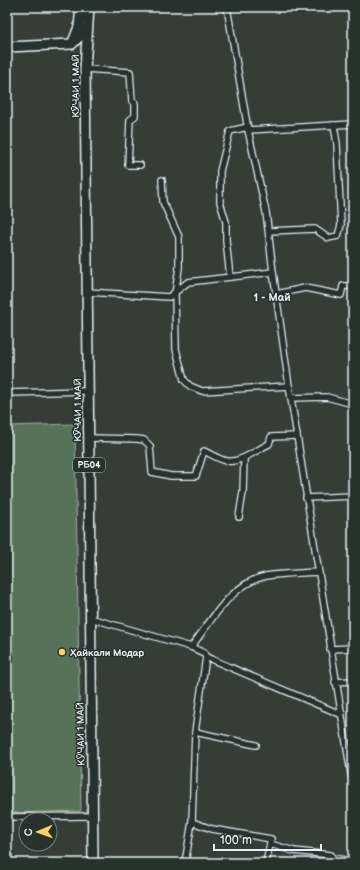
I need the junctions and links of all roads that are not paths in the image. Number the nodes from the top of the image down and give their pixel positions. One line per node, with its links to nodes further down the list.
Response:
1 (81, 7): 5 (main road, КӮЧАИ 1 МАЙ)
2 (89, 7): 4 (main road, КӮЧАИ 1 МАЙ / РБ04)
3 (227, 7): 10 (street)
4 (88, 29): 5 (main road, КӮЧАИ 1 МАЙ); 7 (main road, КӮЧАИ 1 МАЙ / РБ04)
5 (72, 44): 6 (main road); 7 (main road, РБ04)
6 (7, 47)
7 (85, 67): 11 (street); 17 (main road, КӮЧАИ 1 МАЙ / РБ04)
8 (353, 124): 9 (street)
9 (334, 125): 10 (street); 13 (street)
10 (248, 129): 13 (street); 15 (street)
11 (140, 165)
12 (162, 180): 18 (street)
13 (269, 231): 14 (street)
14 (273, 272): 15 (street); 19 (street)
15 (230, 277): 18 (street)
16 (353, 282): 19 (street)
17 (87, 292): 18 (street); 21 (main road, КӮЧАИ 1 МАЙ / РБ04)
18 (175, 294): 20 (street)
19 (276, 294): 20 (street)
20 (289, 386): 23 (street)
21 (88, 391): 22 (street); 26 (main road, КӮЧАИ 1 МАЙ / РБ04)
22 (7, 393)
23 (291, 398): 24 (street); 25 (street)
24 (353, 404)
25 (297, 436): 27 (street); 29 (street)
26 (88, 438): 27 (street); 32 (main road, КӮЧАИ 1 МАЙ / РБ04)
27 (244, 459): 30 (street)
28 (353, 496): 29 (street)
29 (306, 498): 31 (street)
30 (239, 517)
31 (318, 572): 33 (street); 35 (street)
32 (90, 618): 33 (street); 44 (main road, КӮЧАИ 1 МАЙ / РБ04)
33 (191, 647): 36 (street)
34 (353, 648): 35 (street)
35 (330, 649): 38 (street)
36 (206, 657): 39 (street); 40 (street)
37 (353, 681): 38 (street)
38 (335, 682): 39 (street)
39 (340, 714): 42 (street)
40 (194, 732): 41 (street); 46 (street)
41 (256, 745)
42 (352, 774): 43 (street)
43 (353, 786)
44 (92, 816): 45 (street); 49 (main road, КӮЧАИ 1 МАЙ / РБ04)
45 (7, 817)
46 (192, 822): 47 (street); 50 (street)
47 (270, 844): 48 (street); 51 (street)
48 (353, 861)
49 (93, 863)
50 (185, 863)
51 (266, 863)

